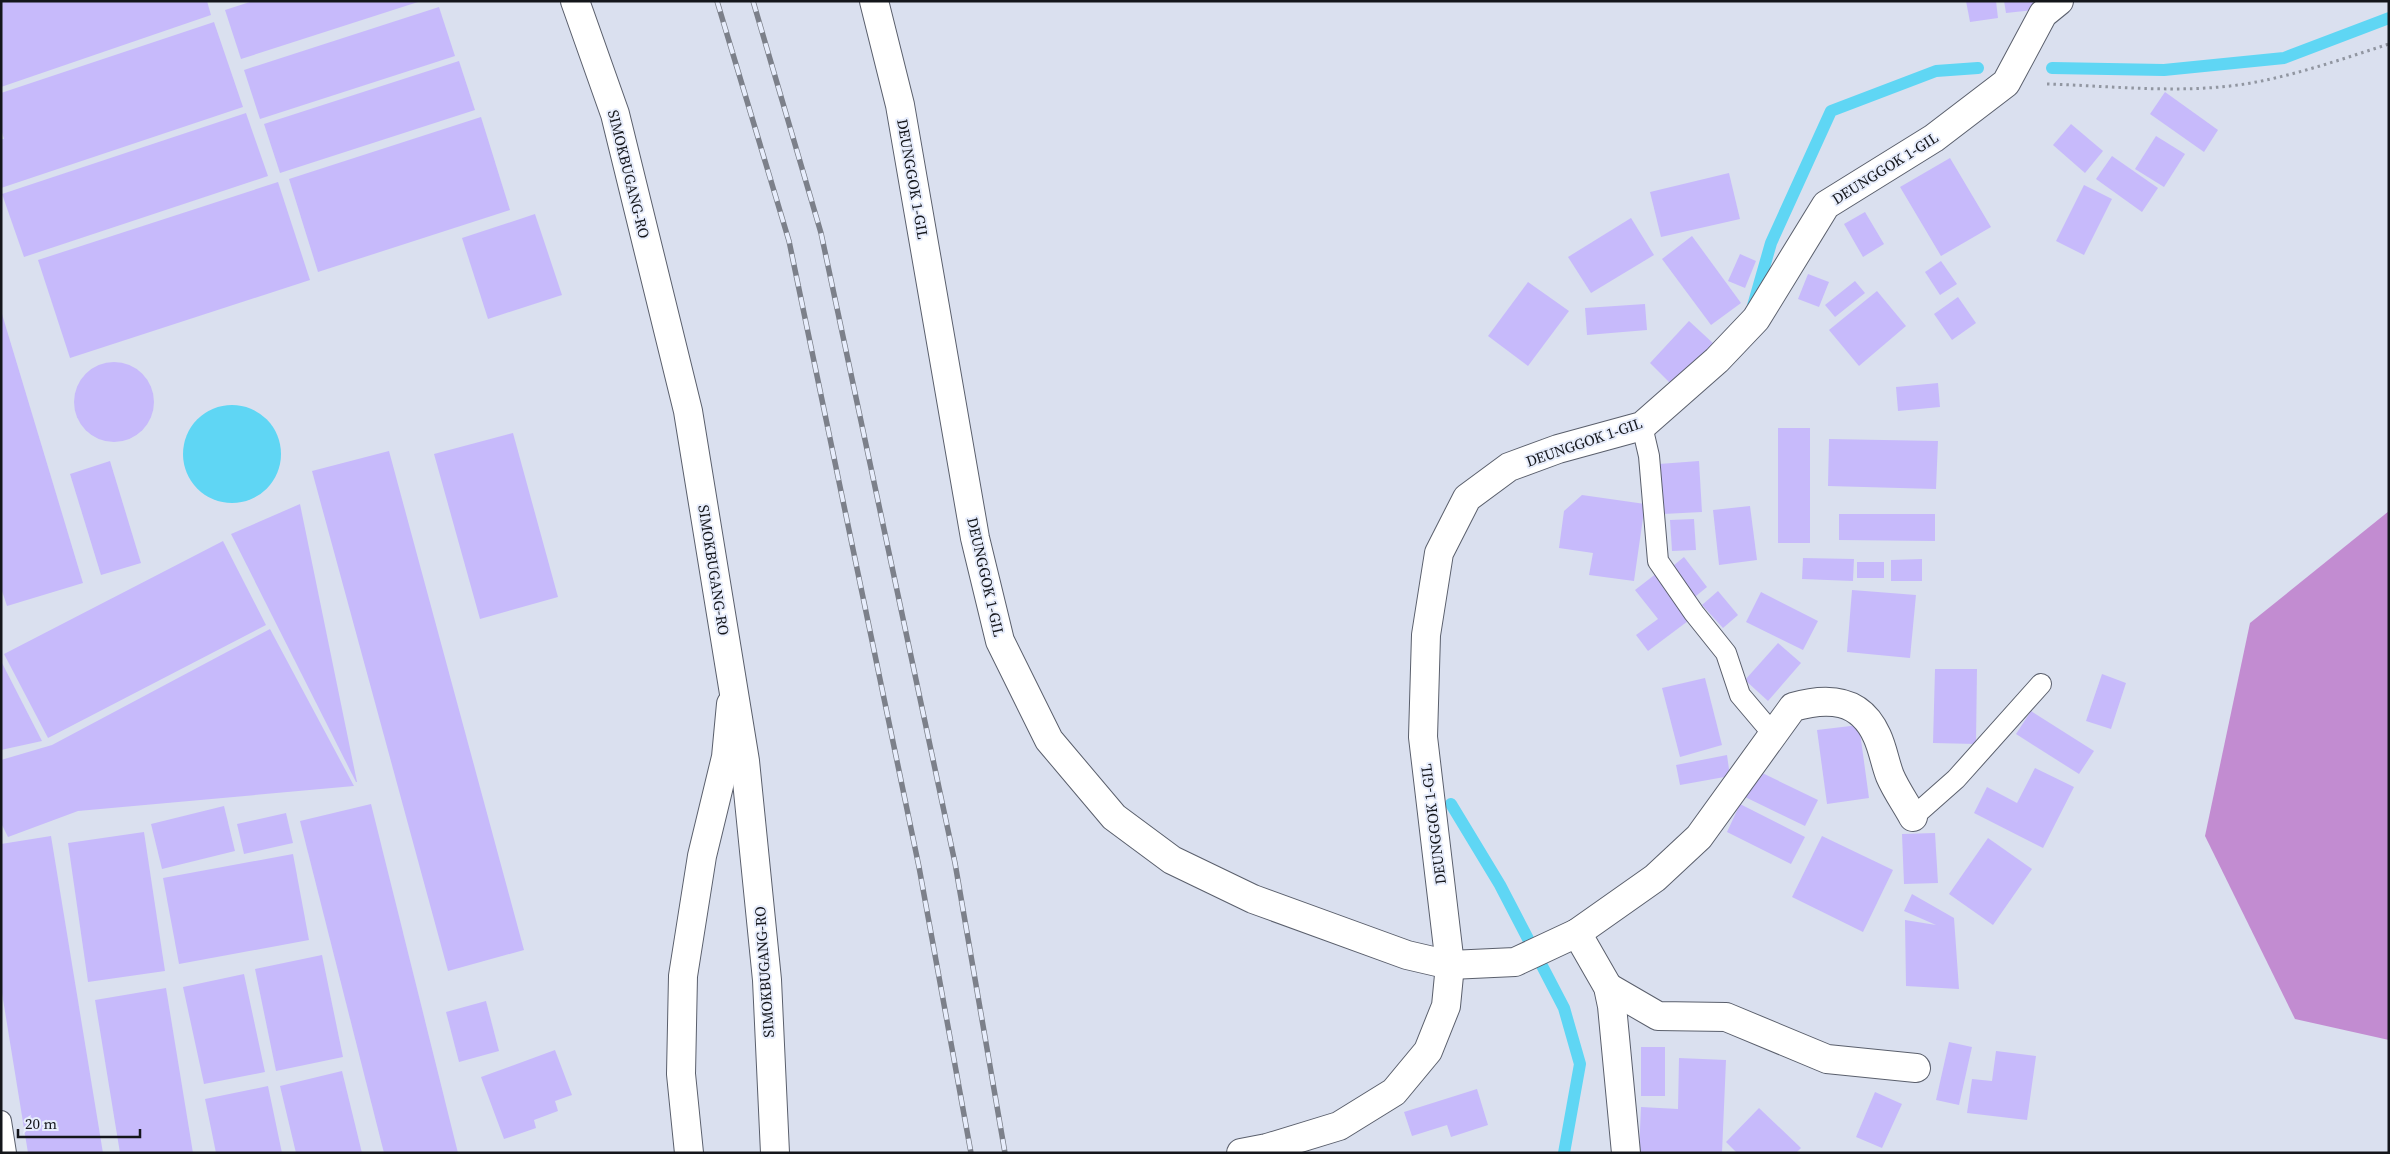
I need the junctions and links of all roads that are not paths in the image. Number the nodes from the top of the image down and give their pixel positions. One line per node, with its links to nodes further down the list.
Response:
1 (575, 1): 5 (street, SIMOKBUGANG-RO)
2 (874, 1): 10 (street, DEUNGGOK 1-GIL)
3 (2060, 1): 4 (street, DEUNGGOK 1-GIL)
4 (1642, 426): 7 (lane); 10 (street, DEUNGGOK 1-GIL)
5 (732, 684): 15 (street); 16 (street, SIMOKBUGANG-RO)
6 (2041, 684): 8 (lane)
7 (1774, 734): 8 (street); 9 (street)
8 (1913, 817)
9 (1569, 937): 10 (street); 11 (street)
10 (1450, 965): 17 (street, DEUNGGOK 1-GIL)
11 (1608, 987): 12 (street); 18 (street)
12 (1916, 1068)
13 (1, 1121): 14 (lane)
14 (6, 1153)
15 (689, 1153)
16 (774, 1153)
17 (1241, 1153)
18 (1626, 1153)

